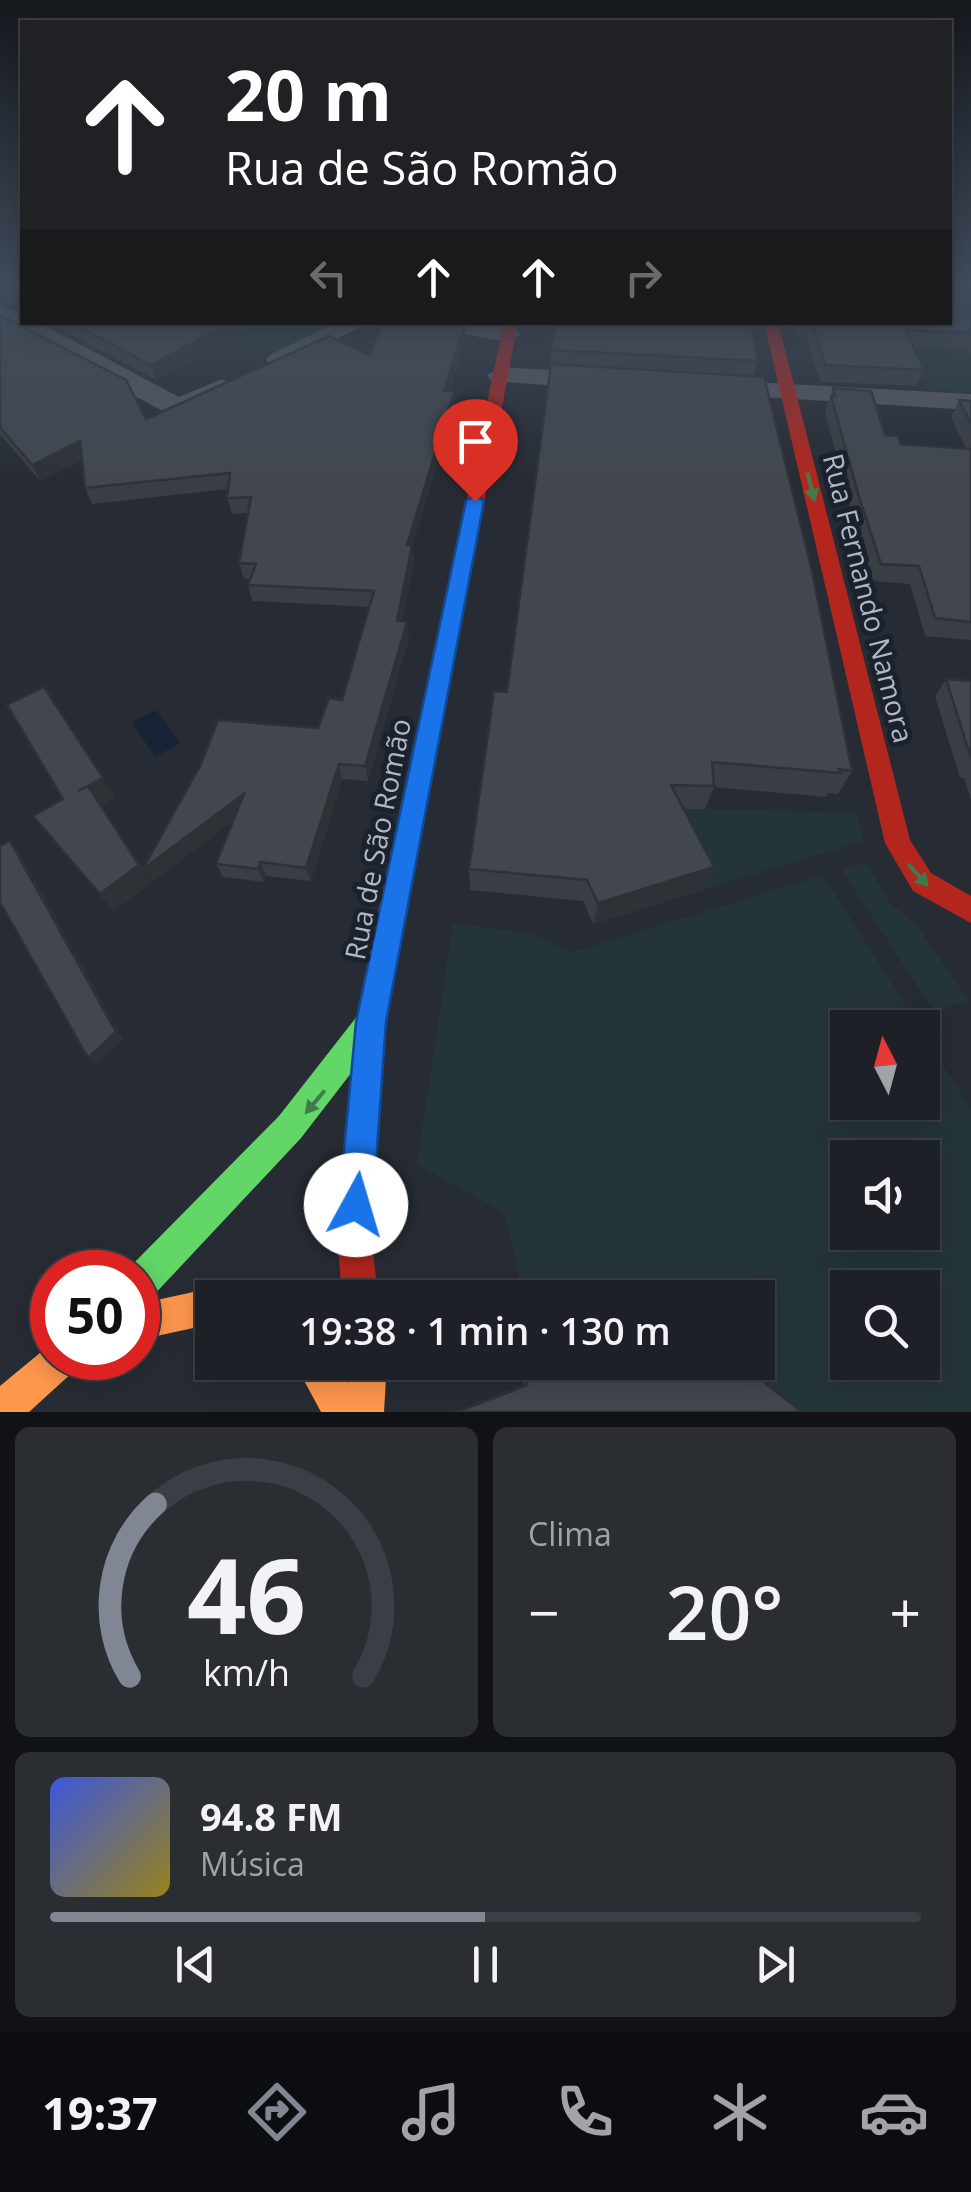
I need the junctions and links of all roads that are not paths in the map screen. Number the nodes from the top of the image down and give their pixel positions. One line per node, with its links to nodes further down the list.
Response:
1 (65, 347): 2 (street)
2 (305, 347)
3 (505, 347): 5 (main road, Rua de São Romão)
4 (777, 347): 8 (main road, Rua Fernando Namora)
5 (500, 375): 6 (street); 11 (main road, Rua de São Romão)
6 (621, 382)
7 (732, 389): 8 (street)
8 (788, 392): 9 (street); 10 (main road, Rua Fernando Namora, one-way to 10)
9 (971, 402)
10 (971, 910)
11 (371, 1022): 12 (main road, Rua de São Romão, one-way to 12); 13 (main road)
12 (160, 1262)
13 (358, 1280)
14 (195, 1307): 15 (main road)
15 (160, 1316)
16 (36, 1380): 19 (main road)
17 (324, 1380): 20 (main road)
18 (367, 1380): 21 (main road)
19 (0, 1412)
20 (343, 1412)
21 (365, 1412)

